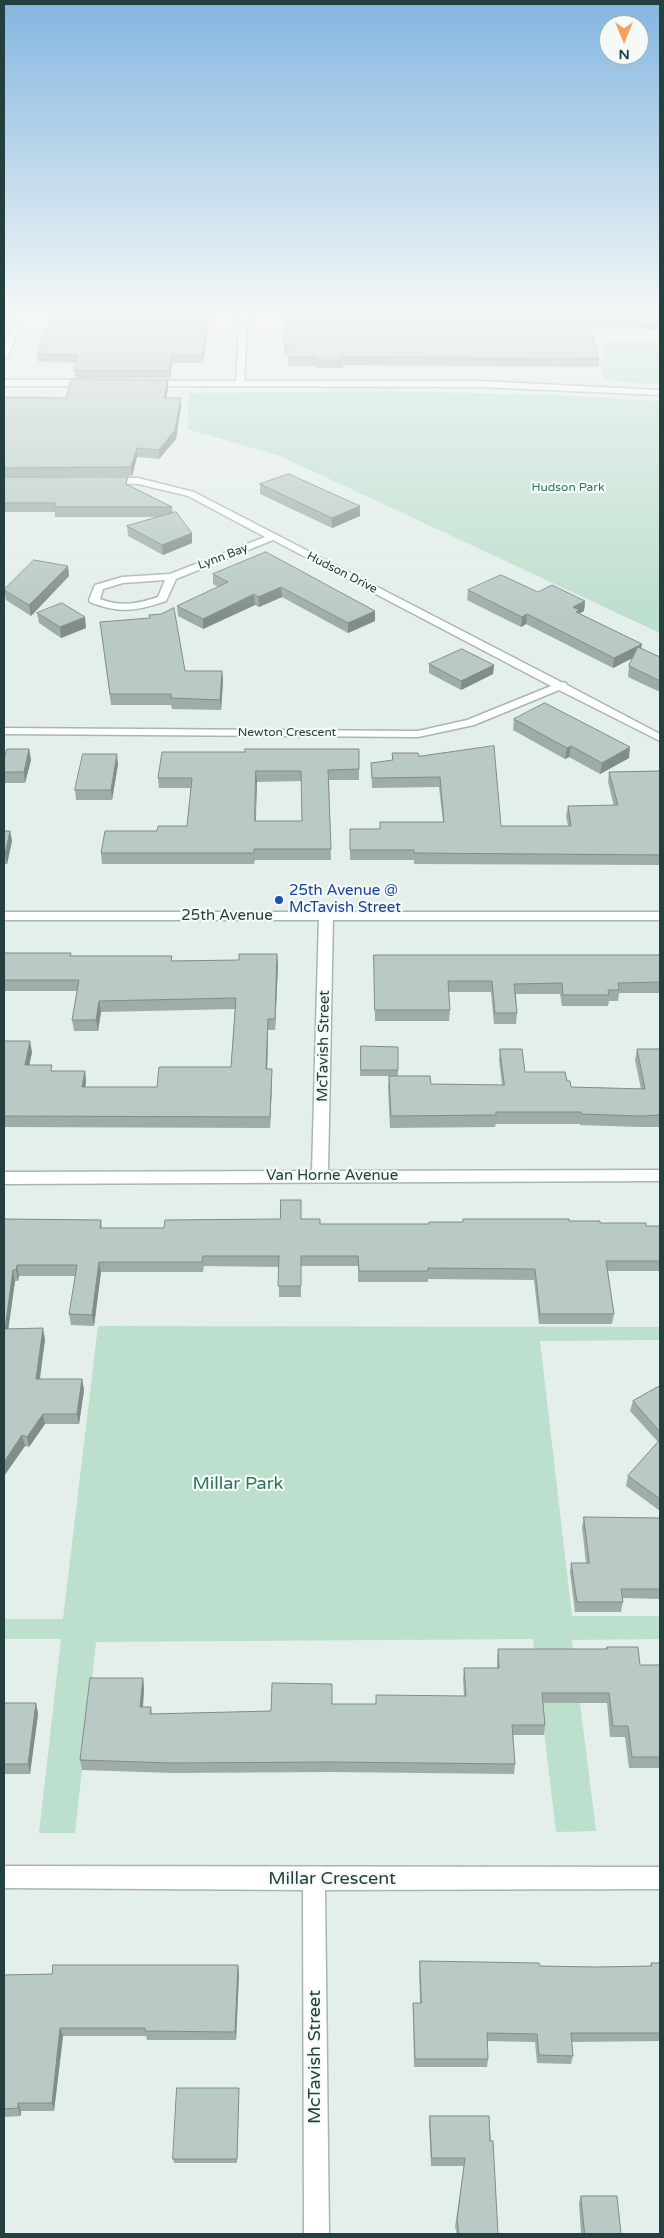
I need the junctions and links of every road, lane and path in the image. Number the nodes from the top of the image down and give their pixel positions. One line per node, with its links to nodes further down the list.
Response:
1 (100, 481): 2 (street, Hudson Drive)
2 (273, 537): 3 (street, Lynn Bay); 4 (street, Hudson Drive)
3 (172, 577): 3 (street, Lynn Bay)
4 (562, 685): 5 (street, Newton Crescent); 6 (street, Hudson Drive)
5 (4, 731)
6 (660, 738)
7 (4, 916): 8 (street, 25th Avenue)
8 (326, 916): 9 (street, 25th Avenue); 10 (street, McTavish Street)
9 (660, 916)
10 (320, 1176): 11 (street, Van Horne Avenue); 12 (street, Van Horne Avenue)
11 (660, 1176)
12 (4, 1178)
13 (4, 1877): 15 (street, Millar Crescent)
14 (660, 1878): 15 (street, Millar Crescent)
15 (314, 1879): 16 (street, McTavish Street)
16 (316, 2234)

